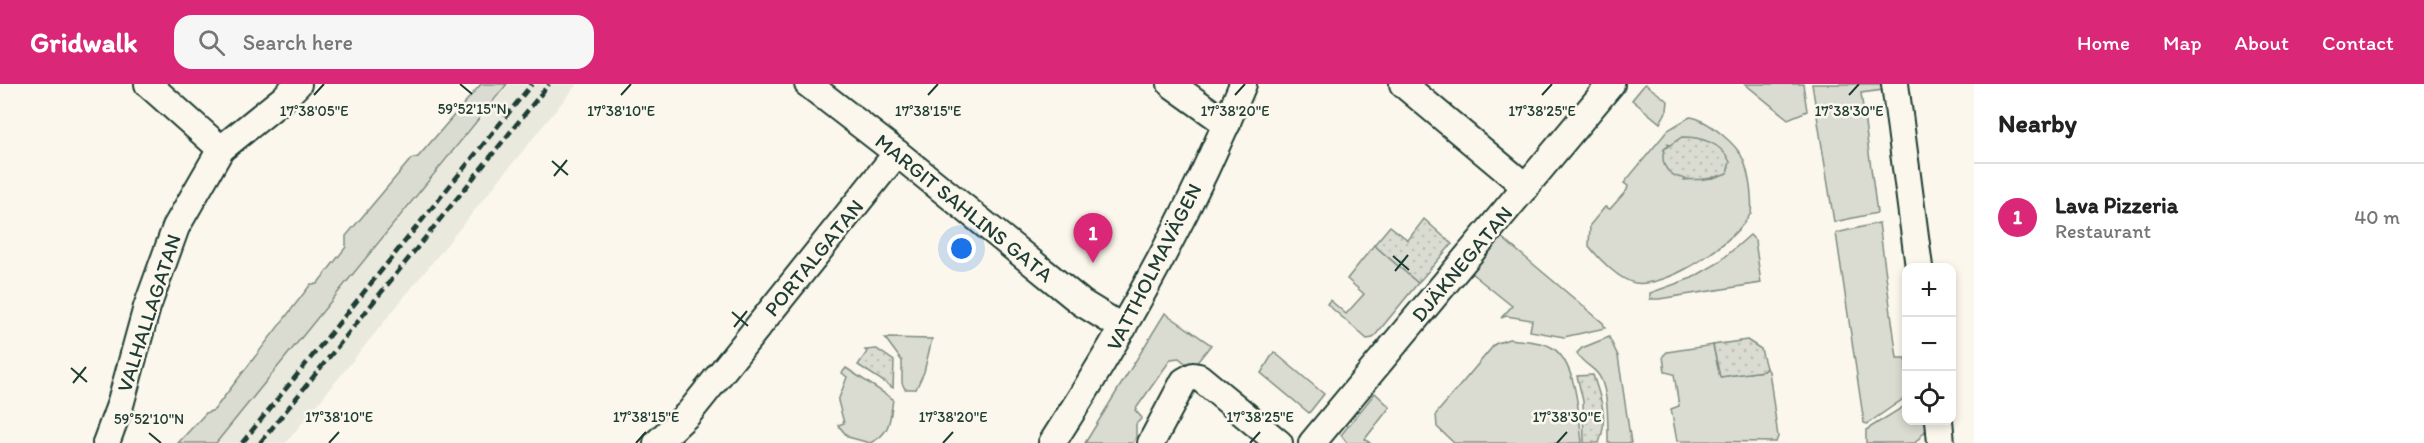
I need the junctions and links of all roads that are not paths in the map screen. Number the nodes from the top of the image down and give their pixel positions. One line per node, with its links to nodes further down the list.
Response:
1 (148, 84): 10 (street)
2 (298, 84): 10 (street, VALHALLAGATAN)
3 (808, 84): 11 (street, MARGIT SAHLINS GATA)
4 (1171, 84): 9 (street)
5 (1243, 84): 9 (street, VATTHOLMAVÄGEN)
6 (1403, 84): 12 (street)
7 (1611, 84): 12 (street, DJÄKNEGATAN)
8 (1895, 84): 13 (street)
9 (1227, 124): 14 (street, VATTHOLMAVÄGEN)
10 (221, 149): 16 (street, VALHALLAGATAN)
11 (897, 153): 14 (street, MARGIT SAHLINS GATA); 17 (street, PORTALGATAN)
12 (1526, 186): 21 (street, DJÄKNEGATAN)
13 (1918, 263)
14 (1123, 328): 18 (street, VATTHOLMAVÄGEN)
15 (1939, 425): 22 (street)
16 (106, 443)
17 (657, 443)
18 (1052, 443)
19 (1151, 443): 20 (street)
20 (1279, 443)
21 (1312, 443)
22 (1941, 443)

